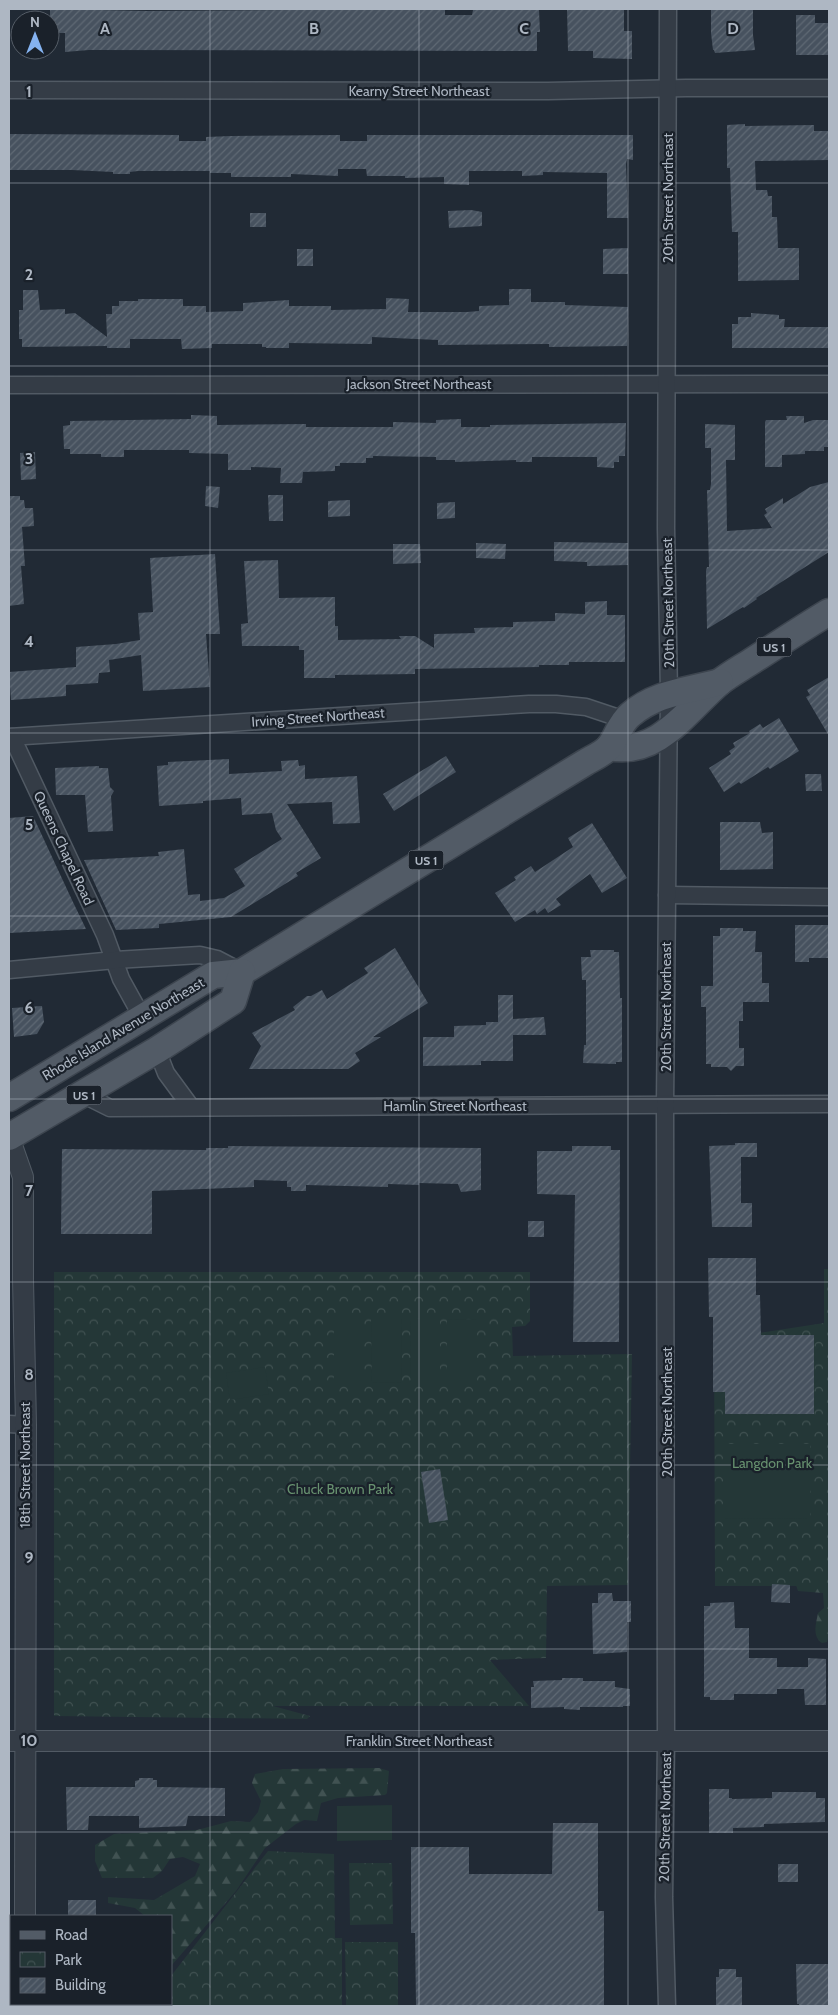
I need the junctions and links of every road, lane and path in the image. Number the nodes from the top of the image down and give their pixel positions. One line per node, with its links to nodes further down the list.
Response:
1 (668, 9): 2 (street, 20th Street Northeast)
2 (667, 88): 3 (street, Kearny Street Northeast); 4 (street, Kearny Street Northeast); 5 (street, 20th Street Northeast)
3 (829, 88)
4 (9, 90)
5 (667, 384): 6 (street, Jackson Street Northeast); 7 (street, Jackson Street Northeast); 10 (street, 20th Street Northeast)
6 (829, 384)
7 (9, 385)
8 (829, 612): 9 (main road, Rhode Island Avenue Northeast / US 1)
9 (720, 682): 10 (main road, Rhode Island Avenue Northeast / US 1); 12 (main road, Rhode Island Avenue Northeast / US 1)
10 (669, 693): 11 (main road, Rhode Island Avenue Northeast / US 1); 12 (street, 20th Street Northeast)
11 (625, 720): 13 (street, Irving Street Northeast); 14 (main road, Rhode Island Avenue Northeast / US 1)
12 (669, 731): 14 (main road, Rhode Island Avenue Northeast / US 1); 15 (street, 20th Street Northeast)
13 (11, 737): 17 (street, Queens Chapel Road)
14 (609, 747): 19 (main road, Rhode Island Avenue Northeast / US 1)
15 (667, 895): 16 (street); 24 (street, 20th Street Northeast)
16 (829, 897)
17 (114, 960): 18 (street); 19 (street); 20 (street, Queens Chapel Road)
18 (9, 970)
19 (242, 972): 20 (main road, Rhode Island Avenue Northeast / US 1); 21 (main road, US 1)
20 (142, 1017): 23 (main road, Rhode Island Avenue Northeast / US 1)
21 (157, 1050): 22 (main road, US 1); 26 (street)
22 (84, 1094): 26 (street, Hamlin Street Northeast); 27 (main road, US 1)
23 (9, 1098)
24 (665, 1104): 25 (street, Hamlin Street Northeast); 26 (street, Hamlin Street Northeast); 30 (street, 20th Street Northeast)
25 (829, 1104)
26 (191, 1107)
27 (9, 1137): 28 (street, 18th Street Northeast)
28 (17, 1424): 29 (street, 18th Street Northeast)
29 (17, 1741): 30 (street, Franklin Street Northeast); 32 (street, 18th Street Northeast)
30 (666, 1741): 31 (street, Franklin Street Northeast); 33 (street, 20th Street Northeast)
31 (829, 1741)
32 (25, 1915)
33 (667, 2006)

